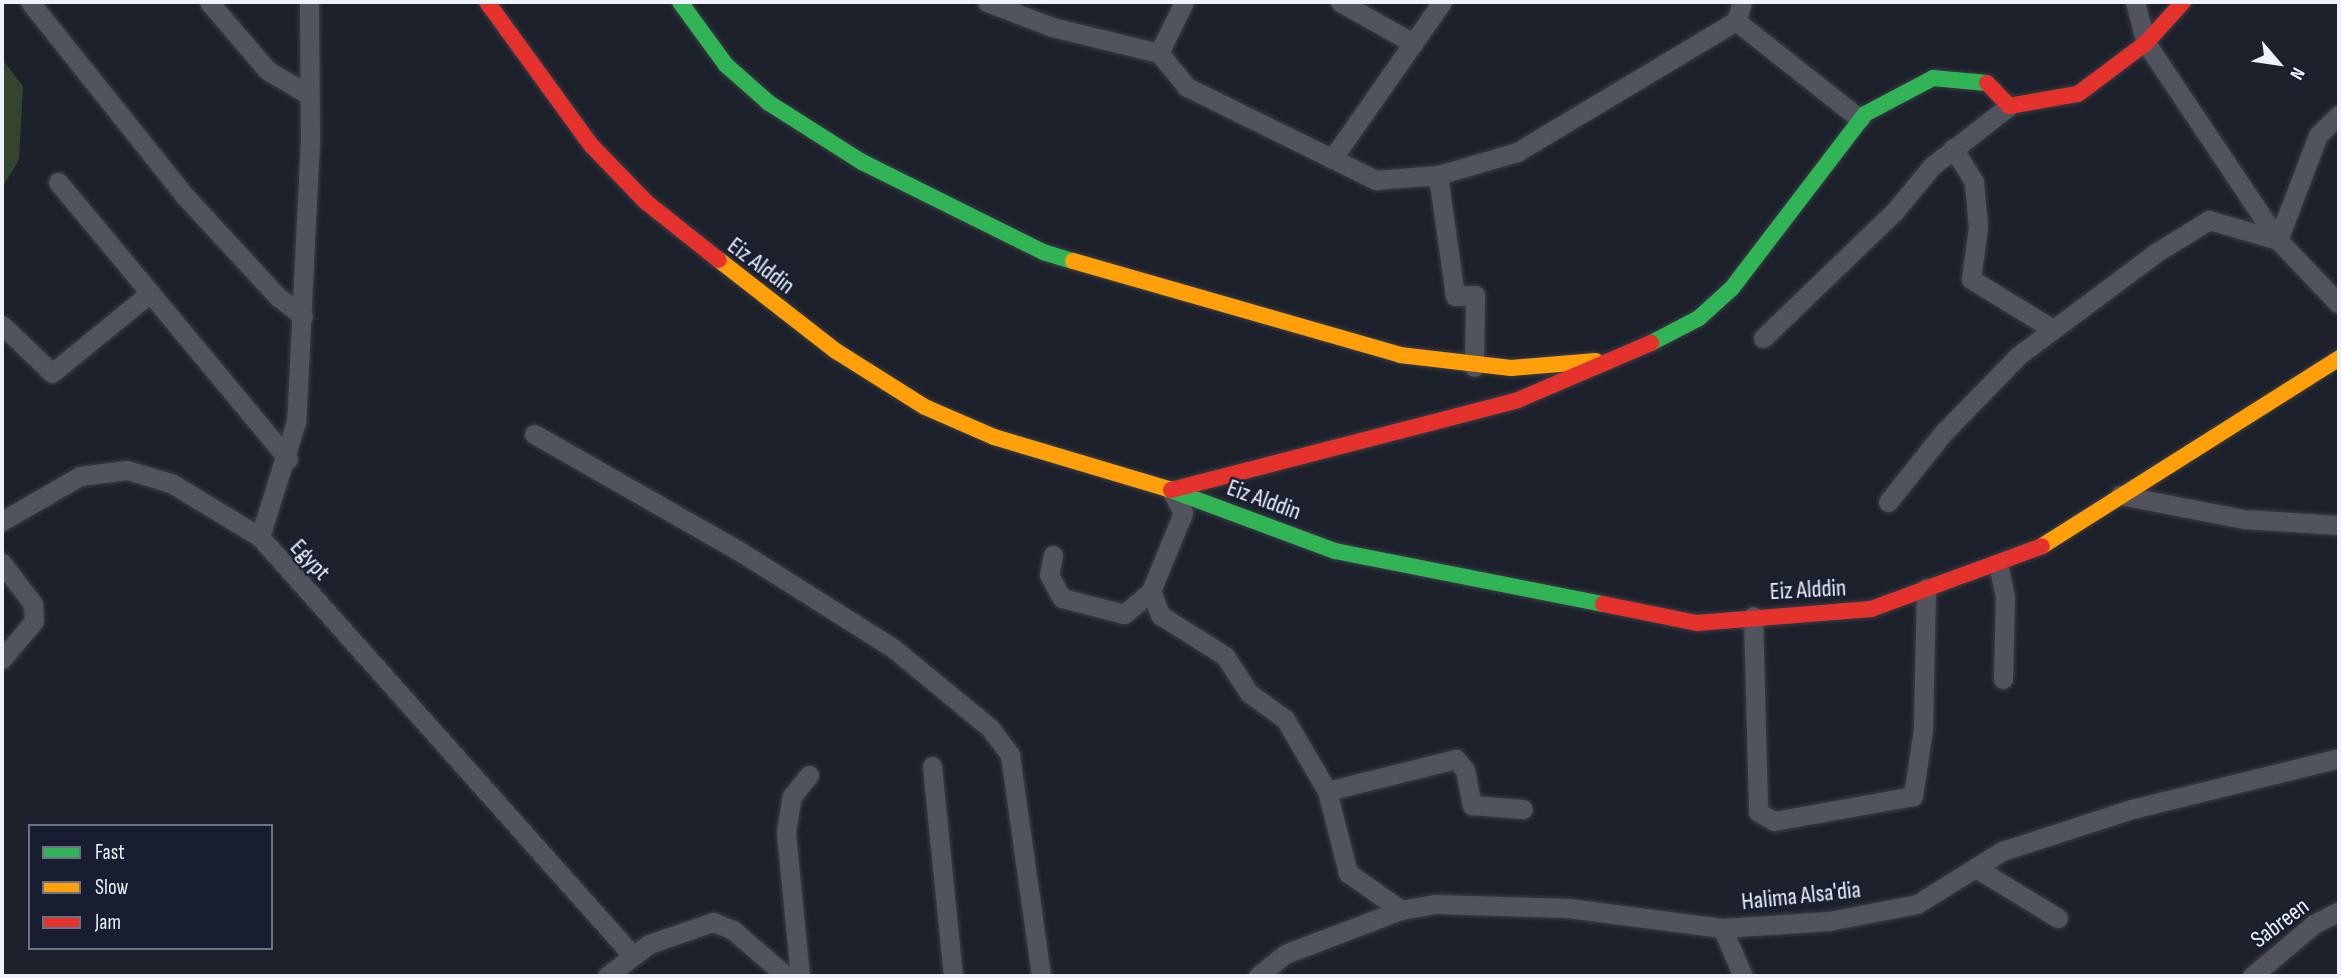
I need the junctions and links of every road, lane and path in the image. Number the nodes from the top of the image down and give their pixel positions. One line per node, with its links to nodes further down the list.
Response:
1 (30, 2): 28 (street)
2 (209, 2): 17 (street)
3 (309, 2): 17 (street, Egypt)
4 (487, 2): 37 (street, Eiz Alddin)
5 (680, 2): 34 (street)
6 (987, 2): 16 (street)
7 (1184, 2): 16 (street)
8 (1340, 2): 14 (street)
9 (1442, 2): 14 (street)
10 (1742, 2): 13 (street)
11 (2135, 2): 15 (street)
12 (2183, 2): 15 (street)
13 (1735, 21): 20 (street); 23 (street)
14 (1413, 43): 22 (street)
15 (2146, 43): 18 (street); 25 (street)
16 (1159, 53): 22 (street)
17 (309, 95): 28 (street, Egypt)
18 (2009, 106): 20 (street); 21 (street)
19 (2339, 115): 25 (street)
20 (1860, 119): 33 (street)
21 (1953, 148): 30 (street); 31 (street)
22 (1332, 159): 23 (street)
23 (1438, 175): 34 (street)
24 (58, 182): 26 (street)
25 (2278, 240): 27 (street); 30 (street)
26 (150, 293): 29 (street); 36 (street)
27 (2339, 304)
28 (303, 316): 36 (street, Egypt)
29 (2, 325)
30 (2051, 328): 39 (street)
31 (1763, 338)
32 (2339, 358): 38 (street, Eiz Alddin)
33 (1609, 362): 34 (street); 37 (street)
34 (1474, 367)
35 (534, 434): 66 (street)
36 (288, 459): 42 (street, Egypt)
37 (1171, 490): 47 (street); 48 (street, Eiz Alddin)
38 (2120, 495): 41 (street); 45 (street, Eiz Alddin)
39 (1888, 502)
40 (2, 521): 42 (street)
41 (2339, 525)
42 (260, 537): 61 (street, Egypt)
43 (1053, 555): 47 (street)
44 (2, 563): 49 (street)
45 (1998, 564): 46 (street, Eiz Alddin); 50 (street)
46 (1926, 588): 48 (street, Eiz Alddin); 48 (street)
47 (1151, 591): 54 (street)
48 (1753, 616)
49 (2, 659)
50 (2003, 679)
51 (2339, 758): 56 (street, Halima Alsa'dia)
52 (932, 766): 65 (street)
53 (809, 775): 64 (street)
54 (1327, 791): 55 (street); 57 (street)
55 (1523, 809)
56 (1976, 868): 59 (street); 60 (street, Halima Alsa'dia)
57 (1401, 909): 60 (street, Halima Alsa'dia); 67 (street, Halima Alsa'dia)
58 (2339, 911): 69 (street, Sabreen)
59 (2058, 918)
60 (1722, 929): 68 (street)
61 (633, 956): 62 (street); 63 (street)
62 (607, 976)
63 (786, 976)
64 (800, 976)
65 (953, 976)
66 (1041, 976)
67 (1258, 976)
68 (1743, 976)
69 (2252, 976)

